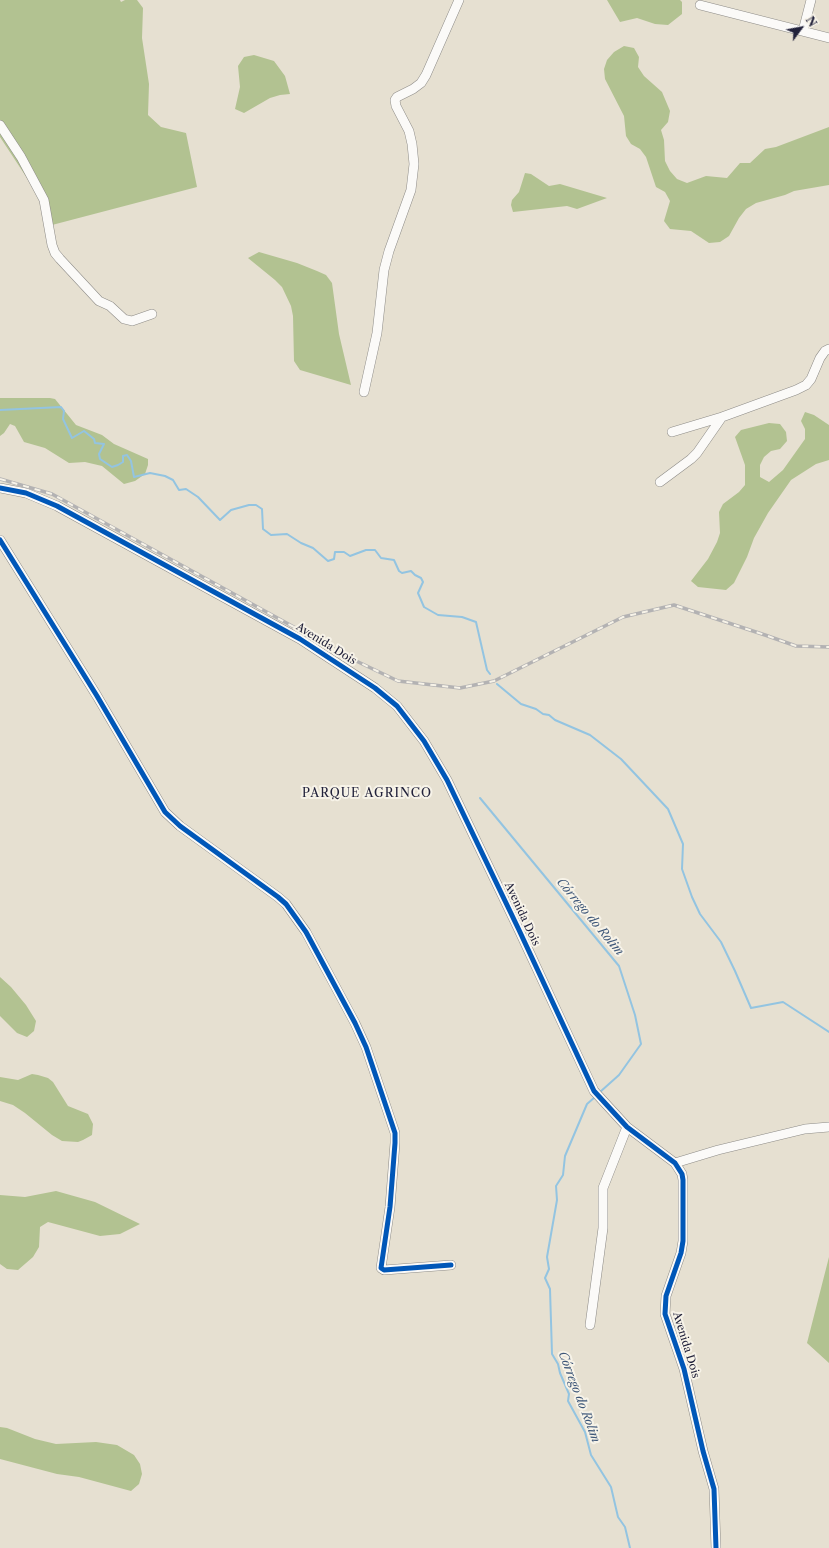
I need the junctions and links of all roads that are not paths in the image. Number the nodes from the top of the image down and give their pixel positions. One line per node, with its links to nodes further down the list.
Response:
1 (459, 0): 9 (street)
2 (811, 0): 4 (street)
3 (700, 5): 4 (street)
4 (803, 32): 5 (street)
5 (829, 38)
6 (0, 125): 7 (street)
7 (152, 314)
8 (829, 349): 10 (street)
9 (364, 392)
10 (722, 417): 11 (street); 12 (street)
11 (672, 432)
12 (660, 482)
13 (0, 488): 15 (street, Avenida Dois)
14 (0, 540): 18 (street)
15 (627, 1127): 17 (street, Avenida Dois); 19 (street)
16 (829, 1127): 17 (street)
17 (675, 1163): 20 (street, Avenida Dois)
18 (451, 1265)
19 (590, 1325)
20 (716, 1548)

